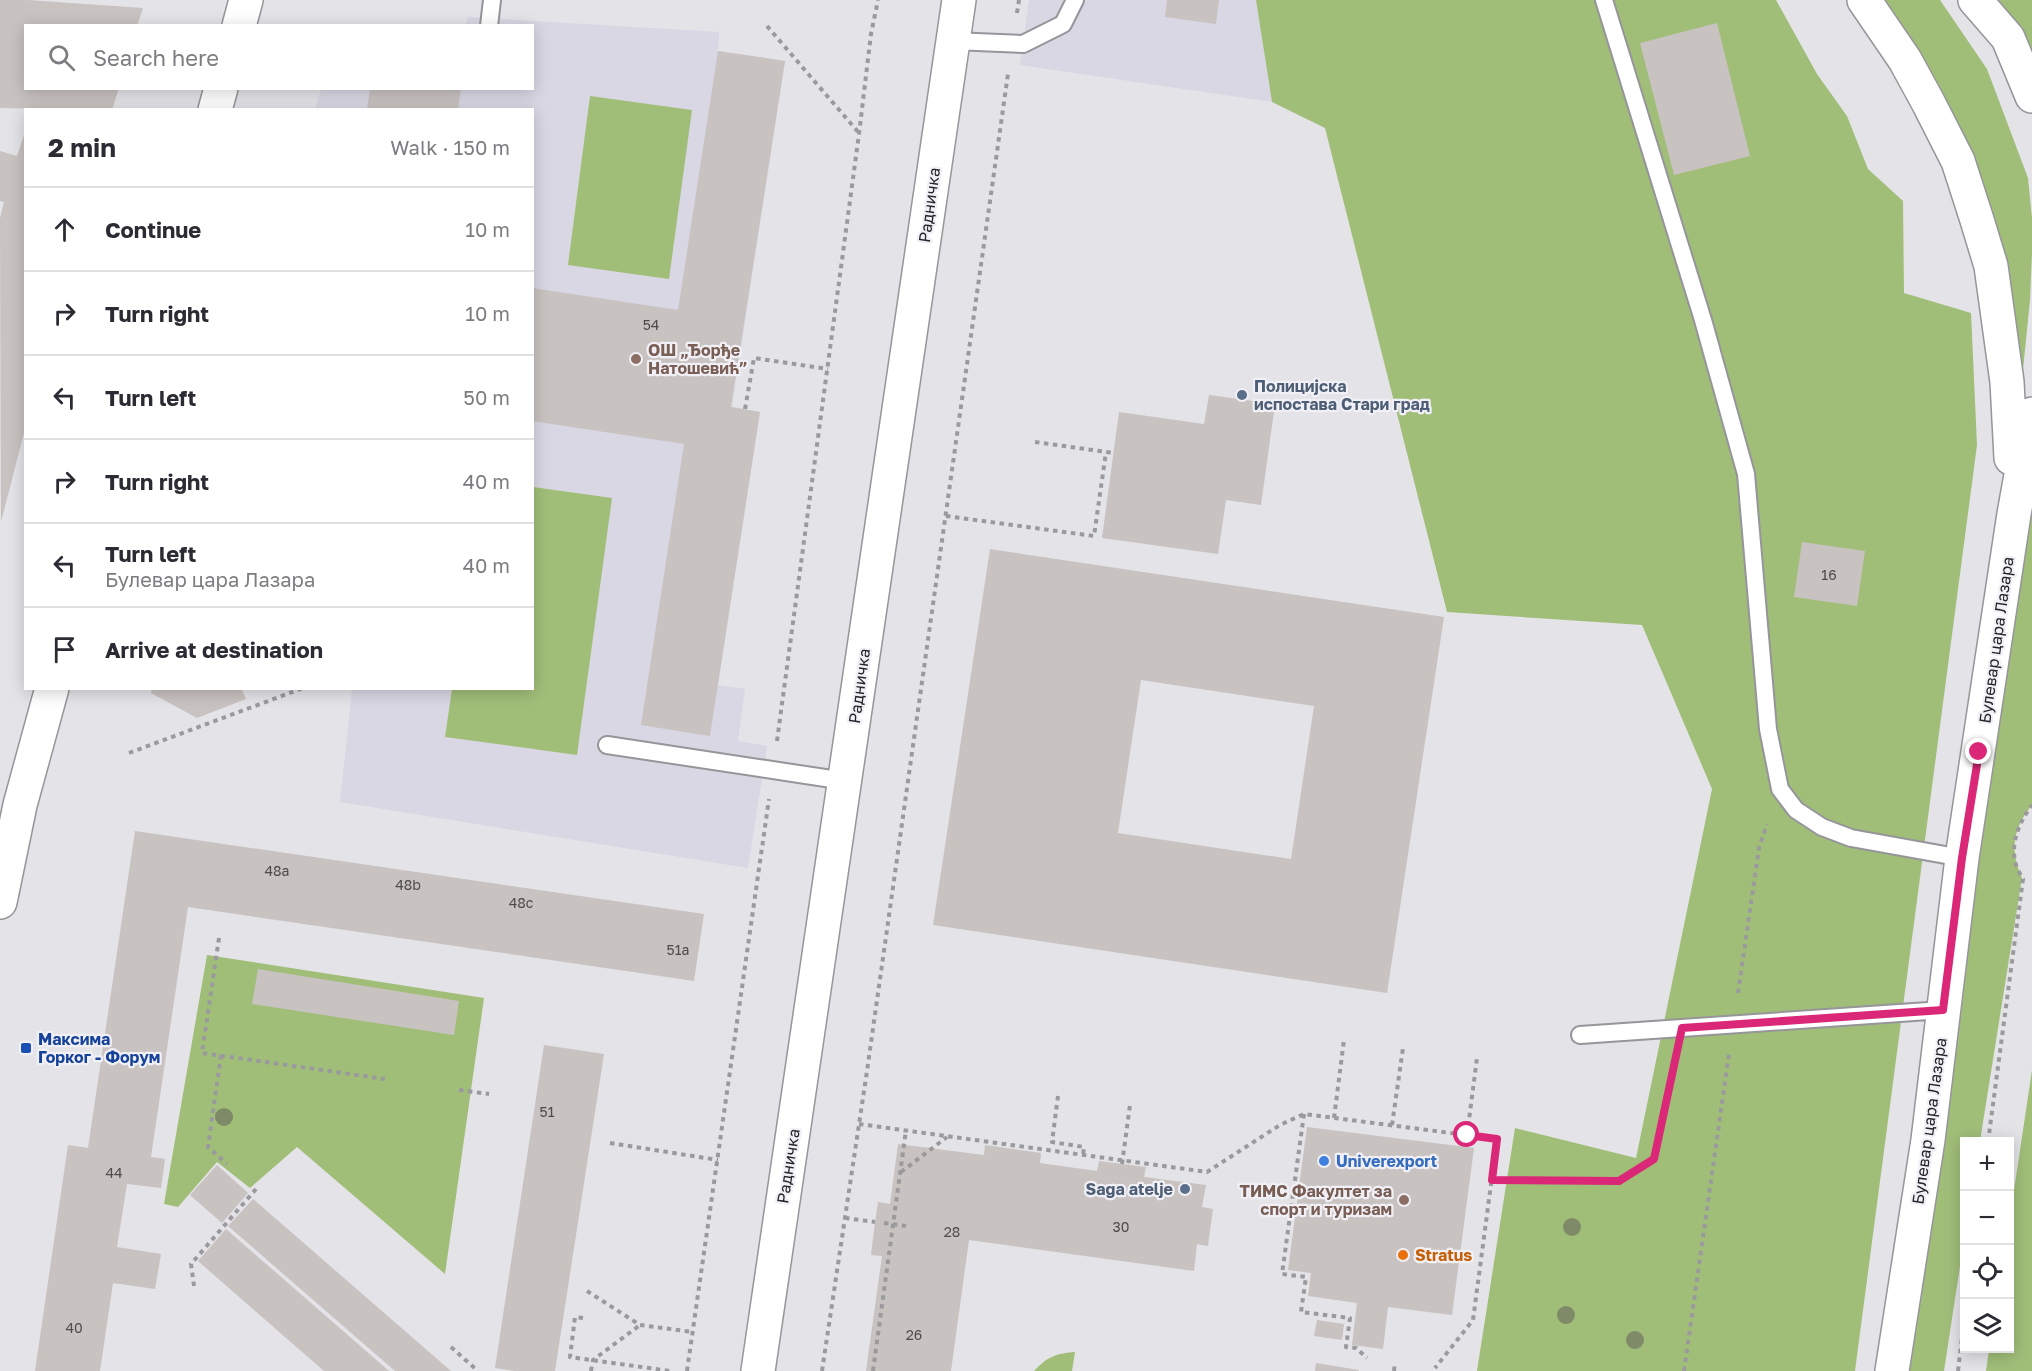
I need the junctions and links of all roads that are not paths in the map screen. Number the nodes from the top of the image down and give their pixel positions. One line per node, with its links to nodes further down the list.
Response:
1 (246, 0): 8 (street)
2 (492, 0): 9 (lane)
3 (959, 0): 10 (street, Радничка)
4 (1076, 0): 10 (lane)
5 (1604, 0): 19 (lane)
6 (1975, 0): 12 (street)
7 (1872, 11): 15 (street, Булевар цара Лазара)
8 (240, 24)
9 (489, 24)
10 (953, 41): 18 (street, Радничка)
11 (220, 90): 13 (street)
12 (2032, 96)
13 (216, 108)
14 (2032, 414): 15 (street, Булевар цара Лазара)
15 (2014, 514): 19 (street, Булевар цара Лазара)
16 (51, 690): 20 (street)
17 (607, 745): 18 (lane)
18 (845, 781): 23 (street, Радничка)
19 (1962, 858): 21 (street, Булевар цара Лазара)
20 (0, 902)
21 (1943, 1010): 22 (lane); 24 (street, Булевар цара Лазара)
22 (1580, 1035)
23 (758, 1371)
24 (1892, 1371)

